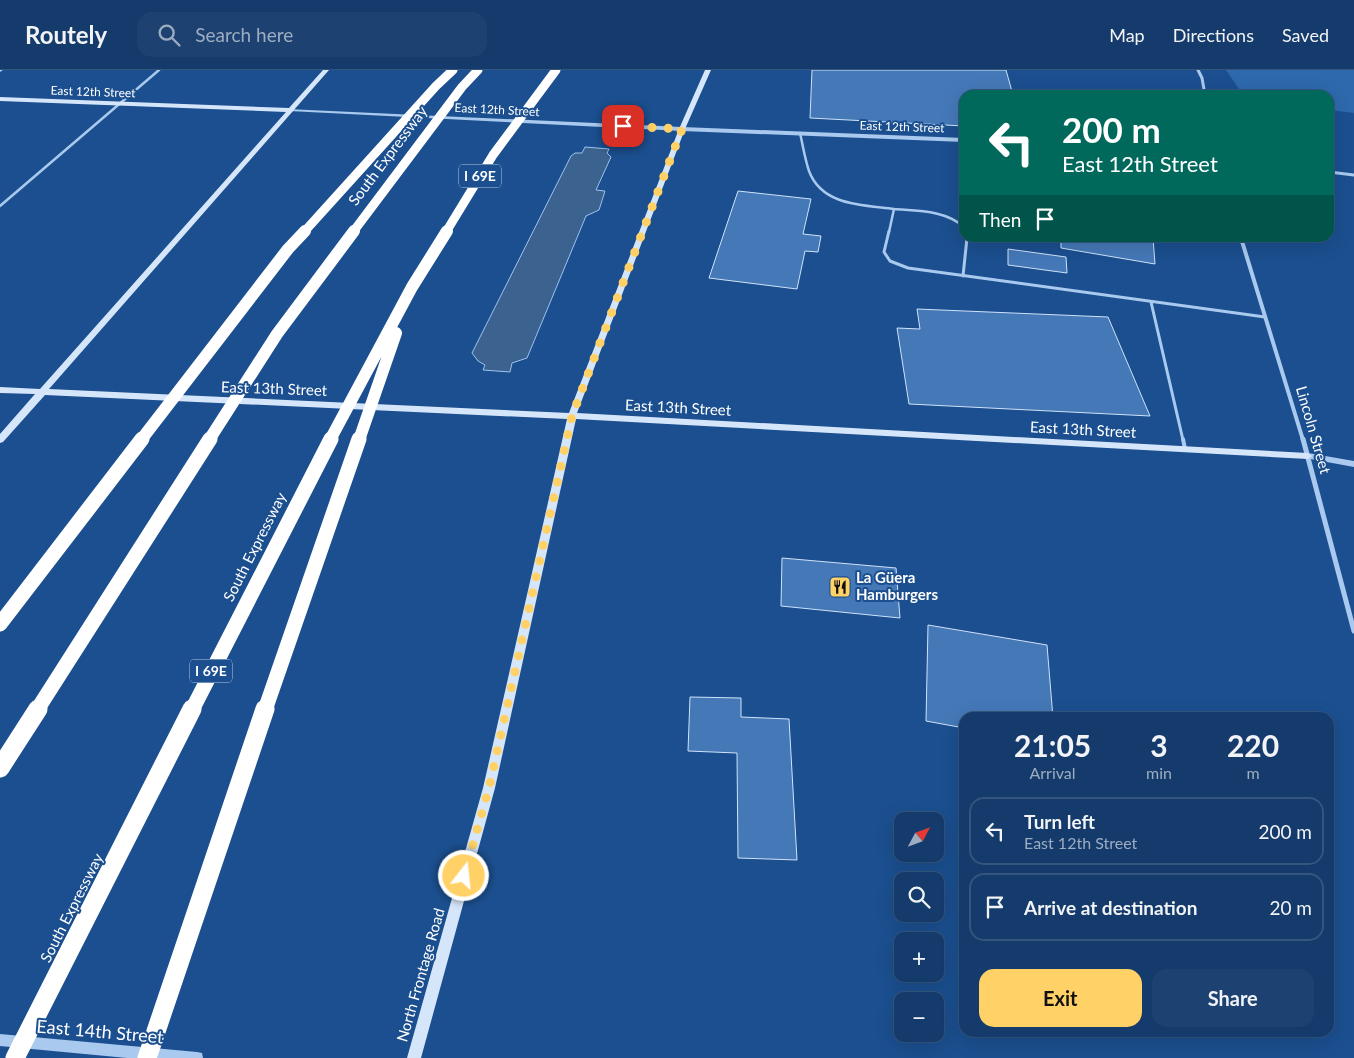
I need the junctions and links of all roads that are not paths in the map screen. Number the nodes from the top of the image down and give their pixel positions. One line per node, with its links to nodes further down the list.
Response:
1 (159, 70): 10 (lane)
2 (325, 70): 11 (main road)
3 (453, 70): 33 (highway, bridge)
4 (478, 70): 35 (highway, South Expressway, bridge)
5 (556, 70): 23 (highway, South Expressway / I 69E, bridge)
6 (708, 70): 12 (main road, North Frontage Road)
7 (1198, 70): 8 (street)
8 (1204, 90)
9 (0, 99): 10 (main road, East 12th Street)
10 (120, 104): 11 (main road, East 12th Street); 17 (lane)
11 (289, 110): 12 (street, East 12th Street); 27 (main road)
12 (682, 129): 13 (street, East 12th Street); 28 (main road, North Frontage Road)
13 (800, 134): 14 (street, East 12th Street); 18 (lane)
14 (959, 140)
15 (1334, 173): 16 (street)
16 (1354, 175)
17 (0, 206)
18 (894, 208): 19 (lane); 22 (lane)
19 (959, 222)
20 (967, 242): 22 (lane)
21 (1242, 242): 25 (street, Lincoln Street)
22 (964, 276): 24 (lane)
23 (412, 287): 37 (highway, South Expressway / I 69E, bridge); 38 (highway, bridge)
24 (1151, 302): 25 (lane); 30 (lane)
25 (1265, 317): 31 (street, Lincoln Street)
26 (0, 390): 27 (main road, East 13th Street)
27 (41, 393): 28 (main road, East 13th Street); 29 (main road)
28 (572, 416): 30 (main road, East 13th Street); 40 (main road, North Frontage Road)
29 (0, 440)
30 (1185, 449): 31 (main road, East 13th Street)
31 (1308, 456): 32 (street, East 13th Street); 34 (street, Lincoln Street)
32 (1354, 464)
33 (0, 624)
34 (1354, 632)
35 (0, 768)
36 (0, 1040): 39 (street, East 14th Street)
37 (16, 1058)
38 (147, 1058)
39 (197, 1058)
40 (414, 1058)

